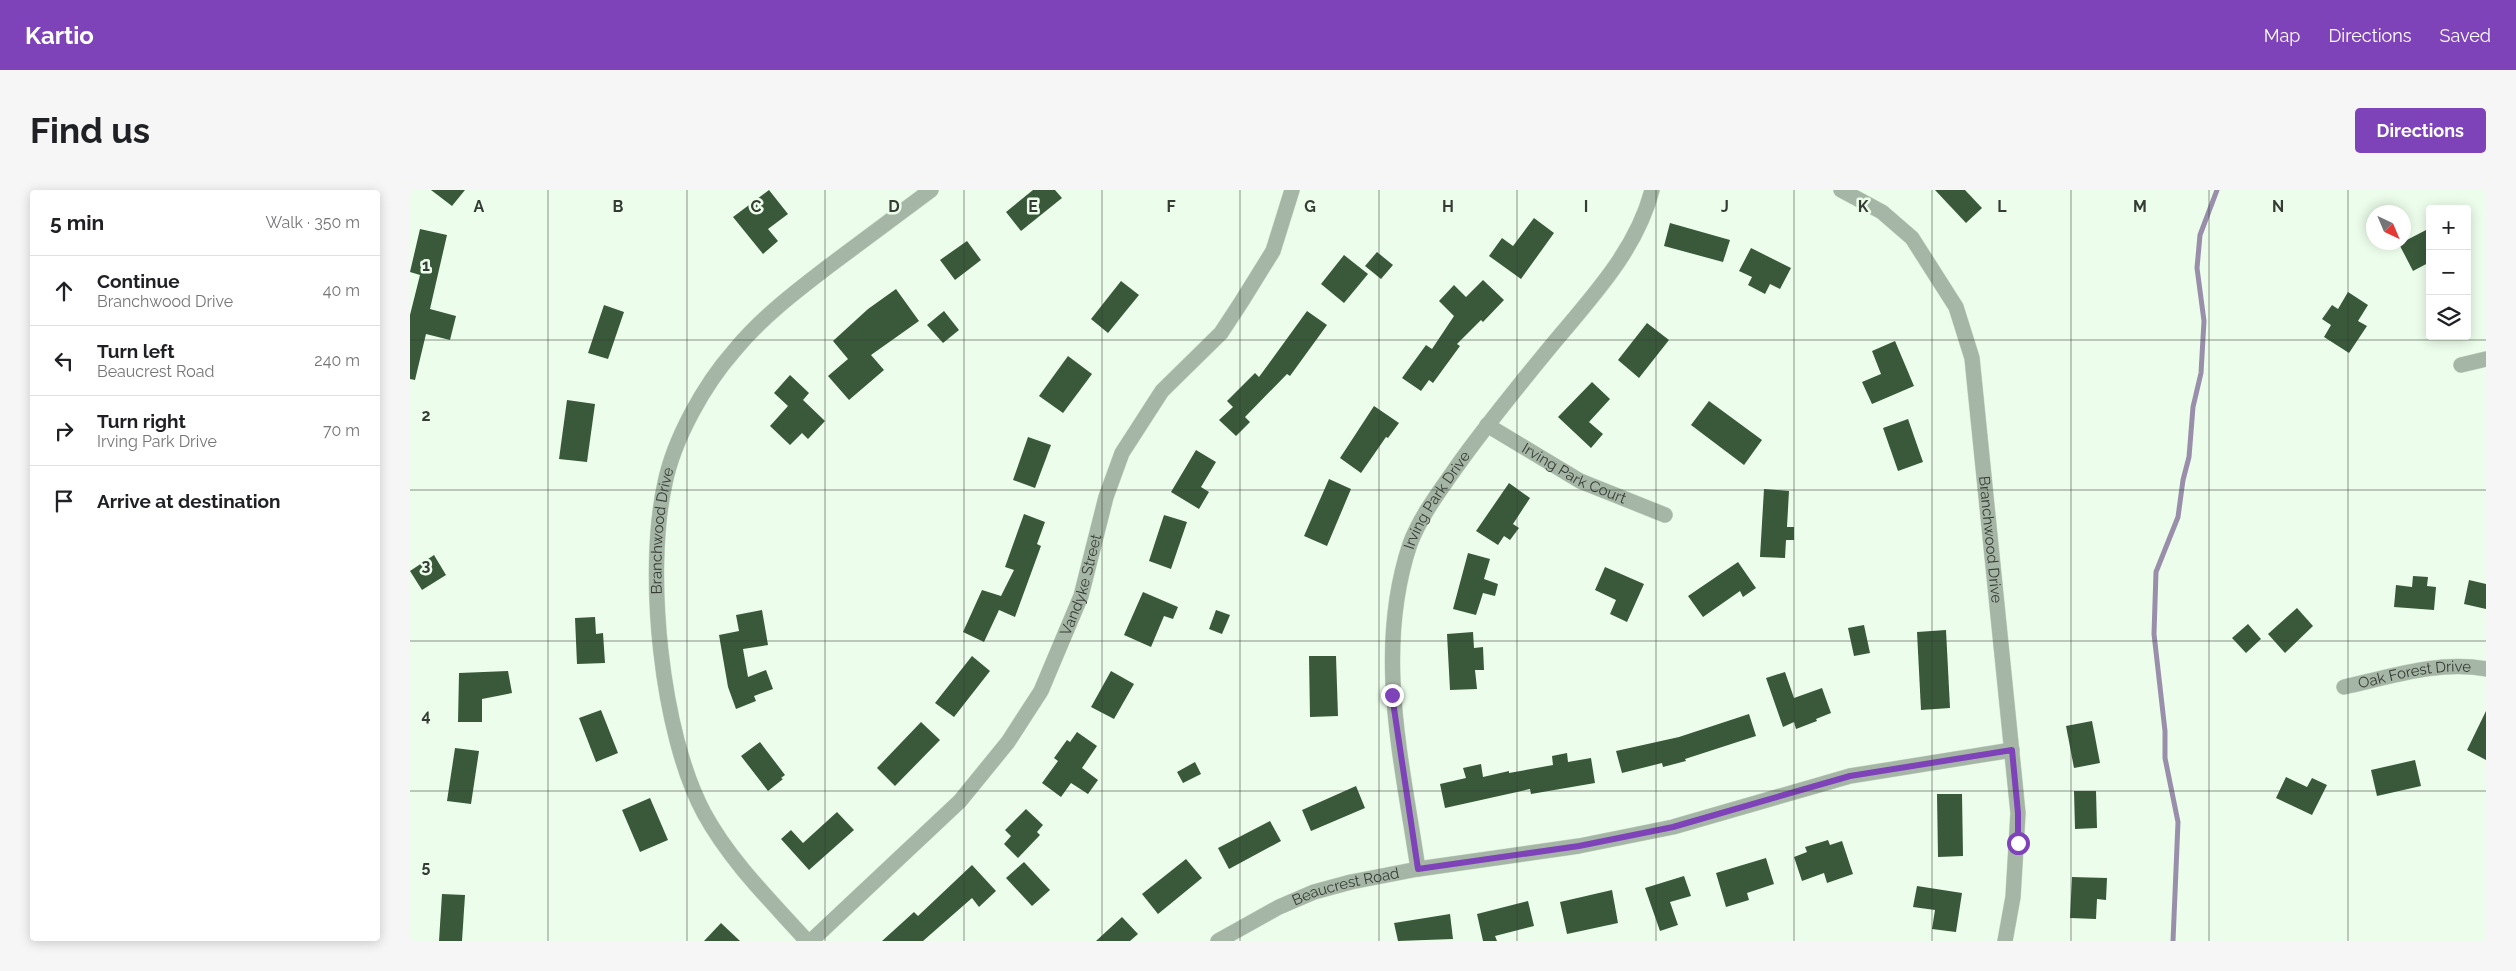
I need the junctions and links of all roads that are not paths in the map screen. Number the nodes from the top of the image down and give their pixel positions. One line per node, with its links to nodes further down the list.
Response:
1 (931, 190): 13 (street, Branchwood Drive)
2 (1292, 190): 13 (street, Vandyke Street)
3 (1652, 190): 7 (street, Irving Park Drive)
4 (1840, 190): 11 (street, Branchwood Drive)
5 (2486, 359): 6 (street)
6 (2461, 365)
7 (1487, 425): 8 (street, Irving Park Court); 12 (street, Irving Park Drive)
8 (1665, 515)
9 (2486, 669): 10 (street, Oak Forest Drive)
10 (2344, 687)
11 (2012, 750): 12 (street, Beaucrest Road); 15 (street, Branchwood Drive)
12 (1418, 869): 14 (street, Beaucrest Road)
13 (809, 941)
14 (1218, 941)
15 (2005, 941)

